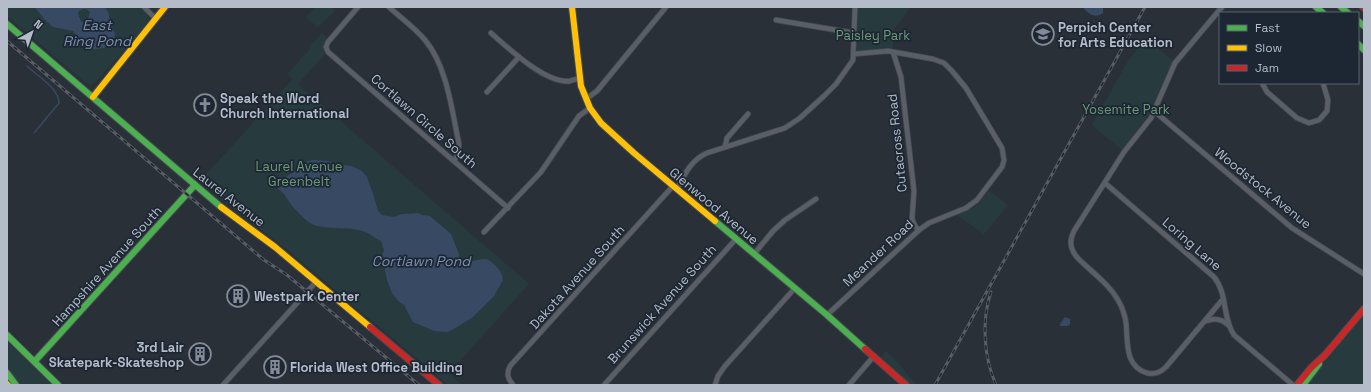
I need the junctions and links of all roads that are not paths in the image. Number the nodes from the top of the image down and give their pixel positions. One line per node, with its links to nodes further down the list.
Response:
1 (144, 7): 9 (street)
2 (165, 7): 9 (main road)
3 (358, 7): 27 (street, Cortlawn Circle South)
4 (389, 7): 27 (street)
5 (572, 7): 17 (main road, Glenwood Avenue)
6 (666, 7): 22 (street)
7 (855, 7): 13 (street)
8 (1222, 7): 24 (street)
9 (156, 19): 21 (main road)
10 (776, 20): 13 (street)
11 (7, 24): 21 (main road, Laurel Avenue)
12 (491, 33): 16 (street)
13 (854, 33): 15 (street)
14 (893, 52): 15 (street, Meander Road); 33 (street, Cutacross Road); 33 (street, Meander Road)
15 (854, 54): 26 (street, Dakota Avenue South)
16 (518, 57): 17 (street); 20 (street)
17 (579, 78): 22 (main road, Glenwood Avenue)
18 (1263, 84): 19 (street)
19 (1323, 84)
20 (487, 92)
21 (93, 97): 29 (main road, Laurel Avenue)
22 (586, 99): 23 (main road, Glenwood Avenue)
23 (590, 108): 30 (main road, Glenwood Avenue); 32 (street)
24 (1154, 112): 28 (street); 37 (street, Woodstock Avenue)
25 (748, 114): 26 (street)
26 (725, 147): 30 (street, Dakota Avenue South)
27 (454, 161): 32 (street, Cortlawn Circle South)
28 (1105, 183): 40 (street, Loring Lane); 43 (street)
29 (196, 185): 38 (main road, Laurel Avenue); 48 (main road, Hampshire Avenue South)
30 (675, 187): 35 (main road, Glenwood Avenue); 54 (street, Dakota Avenue South)
31 (816, 200): 36 (street)
32 (508, 208): 34 (street)
33 (919, 230): 42 (street, Meander Road)
34 (484, 232)
35 (736, 239): 36 (main road, Glenwood Avenue); 55 (street, Brunswick Avenue South)
36 (754, 254): 39 (main road, Glenwood Avenue)
37 (1364, 274)
38 (316, 282): 52 (street); 53 (main road, Laurel Avenue)
39 (795, 288): 42 (main road, Glenwood Avenue); 56 (street)
40 (1223, 299): 43 (street); 44 (street, Loring Lane)
41 (1364, 309): 46 (main road)
42 (827, 315): 47 (main road, Glenwood Avenue)
43 (1204, 322): 44 (street)
44 (1229, 326): 59 (street, Loring Lane)
45 (7, 335): 48 (main road)
46 (1325, 355): 60 (main road); 61 (main road)
47 (874, 356): 57 (street); 58 (main road, Glenwood Avenue)
48 (35, 361): 51 (main road)
49 (7, 373): 50 (main road)
50 (16, 385)
51 (58, 385)
52 (223, 385)
53 (439, 385)
54 (513, 385)
55 (604, 385)
56 (715, 385)
57 (849, 385)
58 (906, 385)
59 (1293, 385)
60 (1297, 385)
61 (1303, 385)

